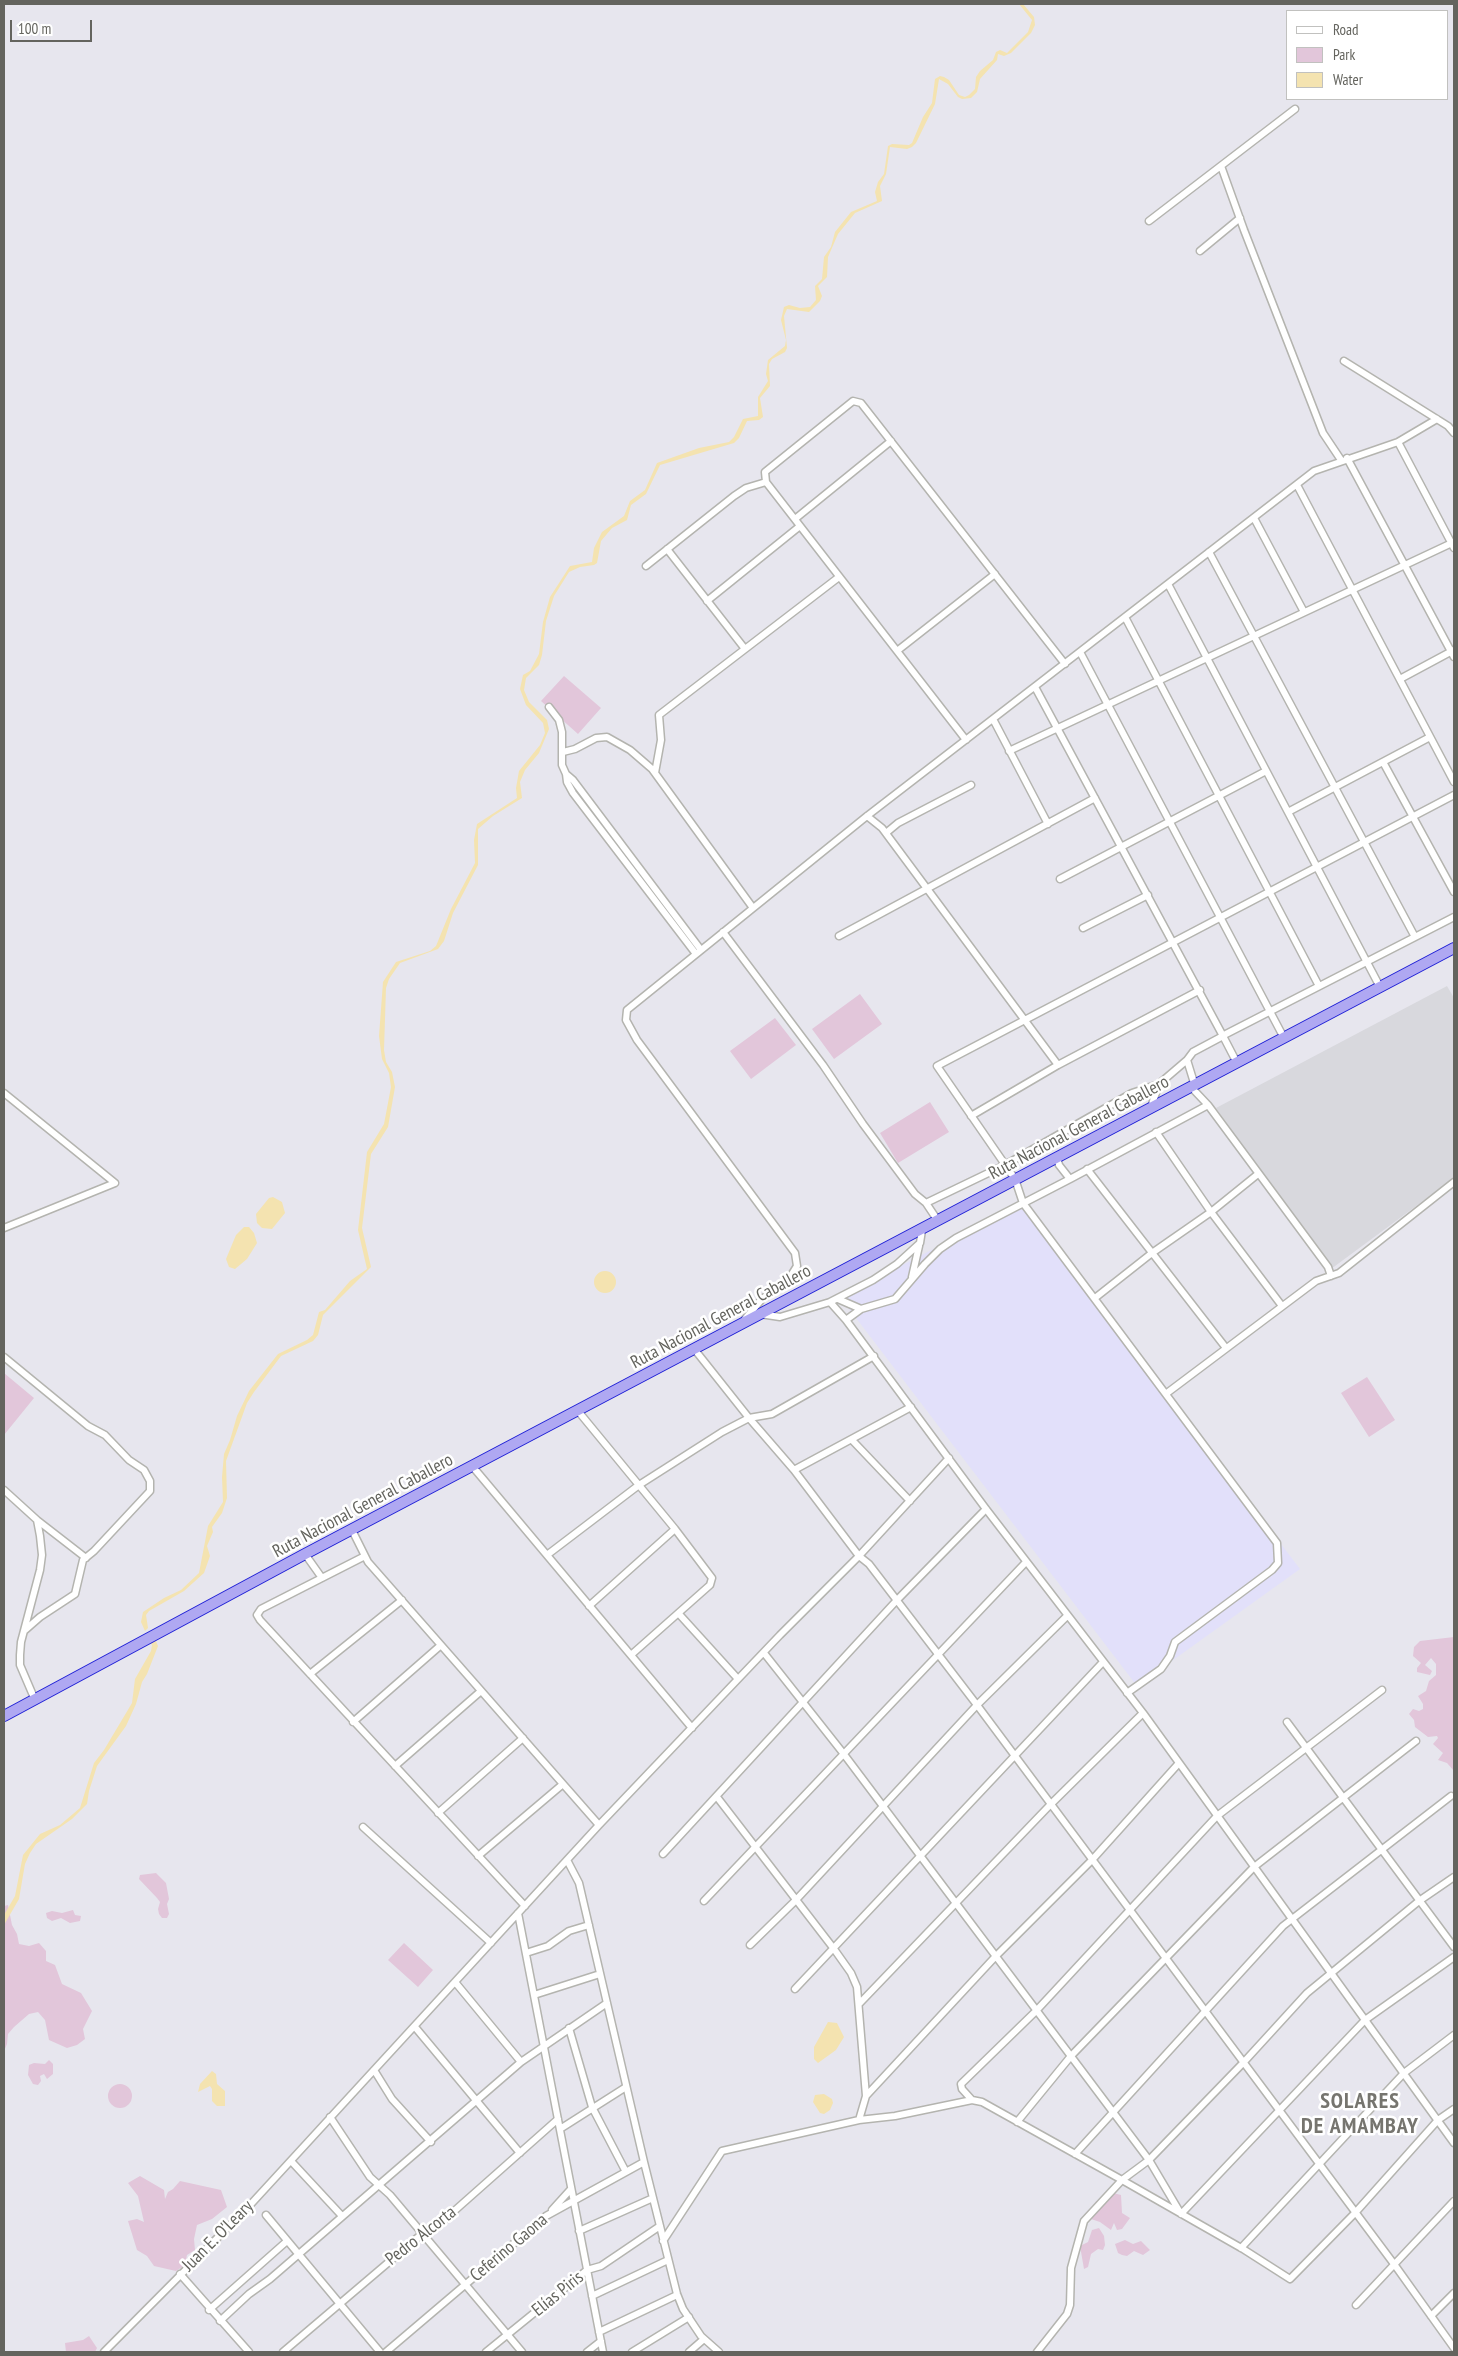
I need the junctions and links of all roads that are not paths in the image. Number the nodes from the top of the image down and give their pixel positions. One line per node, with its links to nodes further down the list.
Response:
1 (1295, 109): 2 (street)
2 (1221, 166): 3 (street); 4 (street)
3 (1240, 218): 5 (street); 11 (street)
4 (1149, 221)
5 (1200, 251)
6 (1344, 361): 7 (street)
7 (1437, 419): 8 (street); 10 (street)
8 (1454, 433)
9 (891, 441): 12 (street); 14 (street); 22 (street)
10 (1398, 442): 11 (street); 17 (street)
11 (1344, 459): 13 (street); 20 (street)
12 (766, 482): 14 (street); 18 (street)
13 (1297, 485): 15 (street); 25 (street)
14 (795, 518): 16 (street)
15 (1254, 518): 19 (street); 27 (street)
16 (800, 526): 23 (street); 26 (street)
17 (1453, 545): 20 (street)
18 (667, 549): 21 (street); 26 (street)
19 (1209, 552): 24 (street); 29 (street)
20 (1406, 564): 25 (street); 33 (street)
21 (646, 566)
22 (995, 574): 31 (street); 35 (street)
23 (840, 577): 30 (street); 31 (street)
24 (1168, 584): 28 (street); 34 (street)
25 (1352, 590): 27 (street); 36 (street)
26 (707, 601): 30 (street)
27 (1304, 612): 29 (street)
28 (1126, 617): 32 (street); 37 (street)
29 (1254, 636): 34 (street); 52 (street)
30 (745, 649): 49 (street)
31 (897, 651): 44 (street)
32 (1080, 652): 35 (street); 39 (street)
33 (1453, 653): 36 (street)
34 (1207, 658): 37 (street); 48 (street)
35 (1065, 664): 38 (street)
36 (1400, 679): 43 (street)
37 (1159, 680): 39 (street); 53 (street)
38 (1035, 686): 41 (street); 42 (street)
39 (1108, 704): 42 (street); 59 (street)
40 (548, 707): 46 (street)
41 (993, 719): 44 (street); 45 (street)
42 (1057, 727): 45 (street); 55 (street)
43 (1430, 737): 47 (street); 50 (street)
44 (966, 740): 57 (street)
45 (1009, 751): 60 (street)
46 (563, 752): 49 (street); 79 (street)
47 (1383, 762): 52 (street); 58 (street)
48 (1266, 771): 53 (street); 56 (street)
49 (655, 773): 70 (street)
50 (1453, 778)
51 (971, 785): 61 (street)
52 (1335, 787): 56 (street); 62 (street)
53 (1218, 795): 59 (street); 68 (street)
54 (1454, 795): 58 (street)
55 (1095, 798): 60 (street); 63 (street)
56 (1288, 812): 64 (street)
57 (867, 816): 61 (street); 70 (street)
58 (1413, 817): 62 (street); 67 (street)
59 (1169, 821): 63 (street); 72 (street)
60 (1048, 824): 66 (street)
61 (886, 833): 66 (street)
62 (1365, 842): 64 (street); 76 (street)
63 (1121, 846): 65 (street); 69 (street)
64 (1318, 868): 68 (street); 80 (street)
65 (1060, 879)
66 (927, 889): 75 (street); 85 (street)
67 (1454, 892)
68 (1269, 893): 72 (street); 81 (street)
69 (1148, 896): 73 (street); 77 (street)
70 (753, 908): 74 (street)
71 (1454, 917): 76 (street)
72 (1221, 919): 77 (street); 84 (street)
73 (1083, 928)
74 (723, 932): 79 (street); 105 (street)
75 (839, 936)
76 (1415, 937): 80 (street)
77 (1174, 944): 83 (street); 85 (street)
78 (1454, 948): 82 (highway, Ruta Nacional General Caballero)
79 (699, 952): 122 (street)
80 (1368, 962): 81 (street); 82 (street)
81 (1319, 986): 84 (street)
82 (1380, 988): 87 (highway, Ruta Nacional General Caballero)
83 (1200, 990): 86 (street); 90 (street)
84 (1270, 1012): 86 (street); 87 (street)
85 (1026, 1020): 90 (street); 96 (street)
86 (1222, 1036): 88 (street); 89 (street)
87 (1284, 1038): 89 (highway, Ruta Nacional General Caballero)
88 (1187, 1060): 91 (street); 92 (street)
89 (1237, 1063): 92 (highway, Ruta Nacional General Caballero)
90 (1058, 1064): 96 (street)
91 (1159, 1084): 95 (street); 99 (street)
92 (1193, 1086): 94 (street); 95 (highway, Ruta Nacional General Caballero)
93 (4, 1093): 109 (street)
94 (1208, 1105): 97 (street); 101 (street)
95 (1151, 1108): 98 (highway, Ruta Nacional General Caballero)
96 (971, 1116): 99 (street)
97 (1156, 1132): 100 (street); 107 (street)
98 (1057, 1157): 102 (highway, Ruta Nacional General Caballero); 103 (street)
99 (1005, 1164): 102 (street); 105 (street)
100 (1087, 1169): 103 (street); 112 (street)
101 (1258, 1174): 107 (street); 113 (street)
102 (1015, 1179): 106 (street); 108 (highway, Ruta Nacional General Caballero)
103 (1070, 1179): 106 (street)
104 (1454, 1182): 113 (street)
105 (926, 1203): 108 (street)
106 (1023, 1203): 114 (street); 115 (street)
107 (1211, 1212): 112 (street); 118 (street)
108 (938, 1221): 110 (highway, Ruta Nacional General Caballero)
109 (4, 1228)
110 (922, 1230): 111 (street); 120 (highway, Ruta Nacional General Caballero)
111 (920, 1243): 114 (street); 116 (street)
112 (1152, 1253): 115 (street); 123 (street)
113 (1331, 1276): 118 (street)
114 (911, 1281): 119 (street)
115 (1095, 1298): 127 (street)
116 (838, 1299): 117 (street); 119 (street)
117 (830, 1302): 120 (street); 121 (street)
118 (1282, 1306): 123 (street)
119 (861, 1310): 121 (street)
120 (760, 1314): 122 (highway, Ruta Nacional General Caballero)
121 (846, 1320): 125 (street)
122 (741, 1325): 124 (highway, Ruta Nacional General Caballero)
123 (1226, 1348): 127 (street)
124 (696, 1350): 129 (highway, Ruta Nacional General Caballero); 130 (street)
125 (874, 1356): 128 (street); 130 (street)
126 (4, 1357): 146 (street)
127 (1167, 1393): 164 (street)
128 (911, 1407): 131 (street); 132 (street)
129 (578, 1411): 133 (highway, Ruta Nacional General Caballero); 135 (street)
130 (749, 1418): 134 (street); 135 (street)
131 (852, 1440): 134 (street); 137 (street)
132 (949, 1458): 137 (street, Juan E. O'Leary); 138 (street)
133 (473, 1467): 141 (highway, Ruta Nacional General Caballero); 143 (street)
134 (794, 1470): 145 (street)
135 (639, 1485): 140 (street); 143 (street)
136 (4, 1490): 139 (street)
137 (910, 1501): 145 (street, Juan E. O'Leary)
138 (986, 1509): 147 (street); 150 (street)
139 (37, 1520): 146 (street); 154 (street)
140 (675, 1529): 151 (street); 152 (street)
141 (352, 1530): 142 (highway, Ruta Nacional General Caballero); 144 (street)
142 (305, 1554): 148 (street); 165 (highway, Ruta Nacional General Caballero)
143 (546, 1555): 151 (street)
144 (365, 1556): 148 (street); 149 (street)
145 (859, 1556): 150 (street); 156 (street, Juan E. O'Leary)
146 (86, 1558): 154 (street)
147 (1026, 1562): 153 (street); 157 (street)
148 (322, 1578): 160 (street)
149 (402, 1600): 155 (street); 160 (street)
150 (897, 1600): 157 (street); 166 (street)
151 (589, 1606): 158 (street)
152 (679, 1614): 158 (street); 161 (street)
153 (1067, 1616): 159 (street); 167 (street)
154 (24, 1631): 165 (street)
155 (441, 1645): 163 (street); 170 (street)
156 (764, 1653): 161 (street, Juan E. O'Leary); 166 (street)
157 (937, 1654): 167 (street); 176 (street)
158 (631, 1655): 172 (street)
159 (1103, 1662): 164 (street); 177 (street)
160 (310, 1674): 170 (street)
161 (738, 1679): 172 (street, Juan E. O'Leary)
162 (1382, 1690): 175 (street)
163 (482, 1691): 173 (street); 179 (street)
164 (1127, 1692): 168 (street)
165 (35, 1700): 169 (highway, Ruta Nacional General Caballero)
166 (803, 1703): 176 (street); 182 (street)
167 (977, 1705): 177 (street); 184 (street)
168 (1143, 1713): 178 (street); 185 (street)
169 (4, 1716)
170 (353, 1722): 179 (street)
171 (1288, 1722): 175 (street)
172 (692, 1728): 188 (street, Juan E. O'Leary)
173 (523, 1738): 180 (street); 186 (street)
174 (1416, 1741): 183 (street)
175 (1307, 1748): 183 (street); 187 (street)
176 (843, 1753): 184 (street); 190 (street)
177 (1015, 1757): 185 (street); 194 (street)
178 (1179, 1763): 187 (street); 196 (street)
179 (395, 1766): 186 (street)
180 (563, 1784): 188 (street); 193 (street)
181 (1451, 1796): 191 (street)
182 (717, 1797): 190 (street); 192 (street)
183 (1343, 1797): 191 (street); 197 (street)
184 (882, 1805): 194 (street); 200 (street)
185 (1050, 1805): 196 (street); 202 (street)
186 (438, 1813): 193 (street)
187 (1217, 1816): 197 (street); 204 (street)
188 (599, 1825): 195 (street, Juan E. O'Leary)
189 (363, 1826): 208 (street)
190 (754, 1847): 199 (street); 200 (street)
191 (1382, 1849): 201 (street); 206 (street)
192 (663, 1854)
193 (478, 1856): 203 (street)
194 (921, 1857): 202 (street); 211 (street)
195 (567, 1860): 203 (street, Juan E. O'Leary); 207 (street)
196 (1092, 1860): 204 (street); 213 (street)
197 (1254, 1866): 206 (street); 215 (street)
198 (1454, 1877): 201 (street)
199 (704, 1901)
200 (795, 1901): 209 (street); 211 (street)
201 (1420, 1901): 210 (street); 216 (street)
202 (956, 1903): 213 (street); 222 (street)
203 (524, 1906): 205 (street, Juan E. O'Leary)
204 (1129, 1911): 215 (street); 223 (street)
205 (518, 1913): 208 (street, Juan E. O'Leary); 212 (street)
206 (1292, 1919): 216 (street); 224 (street)
207 (588, 1926): 212 (street); 217 (street)
208 (490, 1943): 218 (street, Juan E. O'Leary)
209 (750, 1945)
210 (1454, 1947)
211 (834, 1949): 219 (street); 222 (street)
212 (526, 1953): 220 (street)
213 (995, 1957): 223 (street); 236 (street)
214 (1454, 1957): 225 (street)
215 (1165, 1959): 224 (street); 230 (street)
216 (1330, 1973): 225 (street); 232 (street)
217 (600, 1974): 220 (street); 221 (street)
218 (455, 1982): 226 (street, Juan E. O'Leary); 231 (street)
219 (795, 1989)
220 (534, 1995): 229 (street)
221 (606, 2003): 227 (street); 235 (street)
222 (859, 2004): 236 (street)
223 (1036, 2011): 230 (street); 237 (street)
224 (1205, 2012): 232 (street); 242 (street)
225 (1366, 2020): 234 (street); 241 (street)
226 (415, 2027): 233 (street, Juan E. O'Leary); 238 (street)
227 (569, 2028): 229 (street); 239 (street)
228 (1454, 2036): 234 (street)
229 (544, 2046): 231 (street); 244 (street)
230 (1071, 2056): 242 (street); 247 (street)
231 (521, 2062): 238 (street)
232 (1243, 2064): 241 (street); 253 (street)
233 (374, 2070): 243 (street, Juan E. O'Leary); 249 (street)
234 (1404, 2074): 246 (street); 256 (street)
235 (626, 2087): 239 (street); 255 (street)
236 (866, 2096): 245 (street)
237 (972, 2100): 245 (street); 247 (street)
238 (477, 2102): 249 (street); 251 (street)
239 (592, 2107): 248 (street); 257 (street)
240 (1454, 2109): 246 (street)
241 (1278, 2110): 256 (street); 265 (street)
242 (1112, 2111): 252 (street); 253 (street)
243 (330, 2118): 254 (street, Juan E. O'Leary); 259 (street)
244 (558, 2120): 248 (street); 251 (street, Pedro Alcorta)
245 (859, 2120): 273 (street)
246 (1438, 2120): 250 (street); 264 (street)
247 (1017, 2122): 252 (street)
248 (560, 2129): 260 (street)
249 (431, 2142): 259 (street)
250 (1454, 2143)
251 (520, 2153): 271 (street, Pedro Alcorta)
252 (1075, 2154): 258 (street)
253 (1148, 2160): 258 (street); 265 (street)
254 (291, 2161): 267 (street); 279 (street, Juan E. O'Leary)
255 (644, 2162): 257 (street, Ceferino Gaona); 261 (street)
256 (1319, 2164): 264 (street); 274 (street)
257 (626, 2172): 262 (street, Ceferino Gaona)
258 (1122, 2180): 265 (street); 307 (street)
259 (379, 2186): 267 (street); 271 (street)
260 (571, 2189): 262 (street); 268 (street)
261 (653, 2198): 269 (street); 270 (street)
262 (573, 2200): 268 (street, Ceferino Gaona); 270 (street)
263 (1454, 2201): 277 (street)
264 (1355, 2212): 274 (street); 277 (street)
265 (1181, 2214): 274 (street)
266 (266, 2215): 272 (street)
267 (342, 2216): 275 (street)
268 (546, 2216): 280 (street, Ceferino Gaona)
269 (660, 2226): 273 (street); 278 (street, Elías Piris)
270 (579, 2231): 278 (street)
271 (423, 2233): 280 (street); 284 (street, Pedro Alcorta)
272 (287, 2241): 275 (street); 286 (street)
273 (663, 2241): 276 (street)
274 (1241, 2248)
275 (298, 2254): 284 (street); 289 (street)
276 (668, 2260): 282 (street); 283 (street)
277 (1394, 2264): 285 (street); 287 (street)
278 (587, 2270): 283 (street); 291 (street, Elías Piris)
279 (180, 2274): 286 (street); 295 (street, Juan E. O'Leary)
280 (466, 2284): 291 (street); 299 (street, Ceferino Gaona)
281 (1454, 2293): 287 (street)
282 (677, 2295): 288 (street); 290 (street)
283 (592, 2296): 290 (street)
284 (339, 2303): 297 (street, Pedro Alcorta); 298 (street)
285 (1356, 2305)
286 (210, 2310): 289 (street)
287 (1432, 2316): 294 (street)
288 (688, 2317): 292 (street); 304 (street)
289 (220, 2321): 296 (street)
290 (599, 2332): 293 (street)
291 (507, 2334): 300 (street, Elías Piris); 301 (street)
292 (704, 2339): 305 (street); 306 (street)
293 (600, 2341): 302 (street); 303 (street)
294 (1454, 2348)
295 (104, 2352)
296 (249, 2352)
297 (283, 2352)
298 (380, 2352)
299 (386, 2352)
300 (486, 2352)
301 (522, 2352)
302 (587, 2352)
303 (603, 2352)
304 (632, 2352)
305 (689, 2352)
306 (719, 2352)
307 (1037, 2352)

